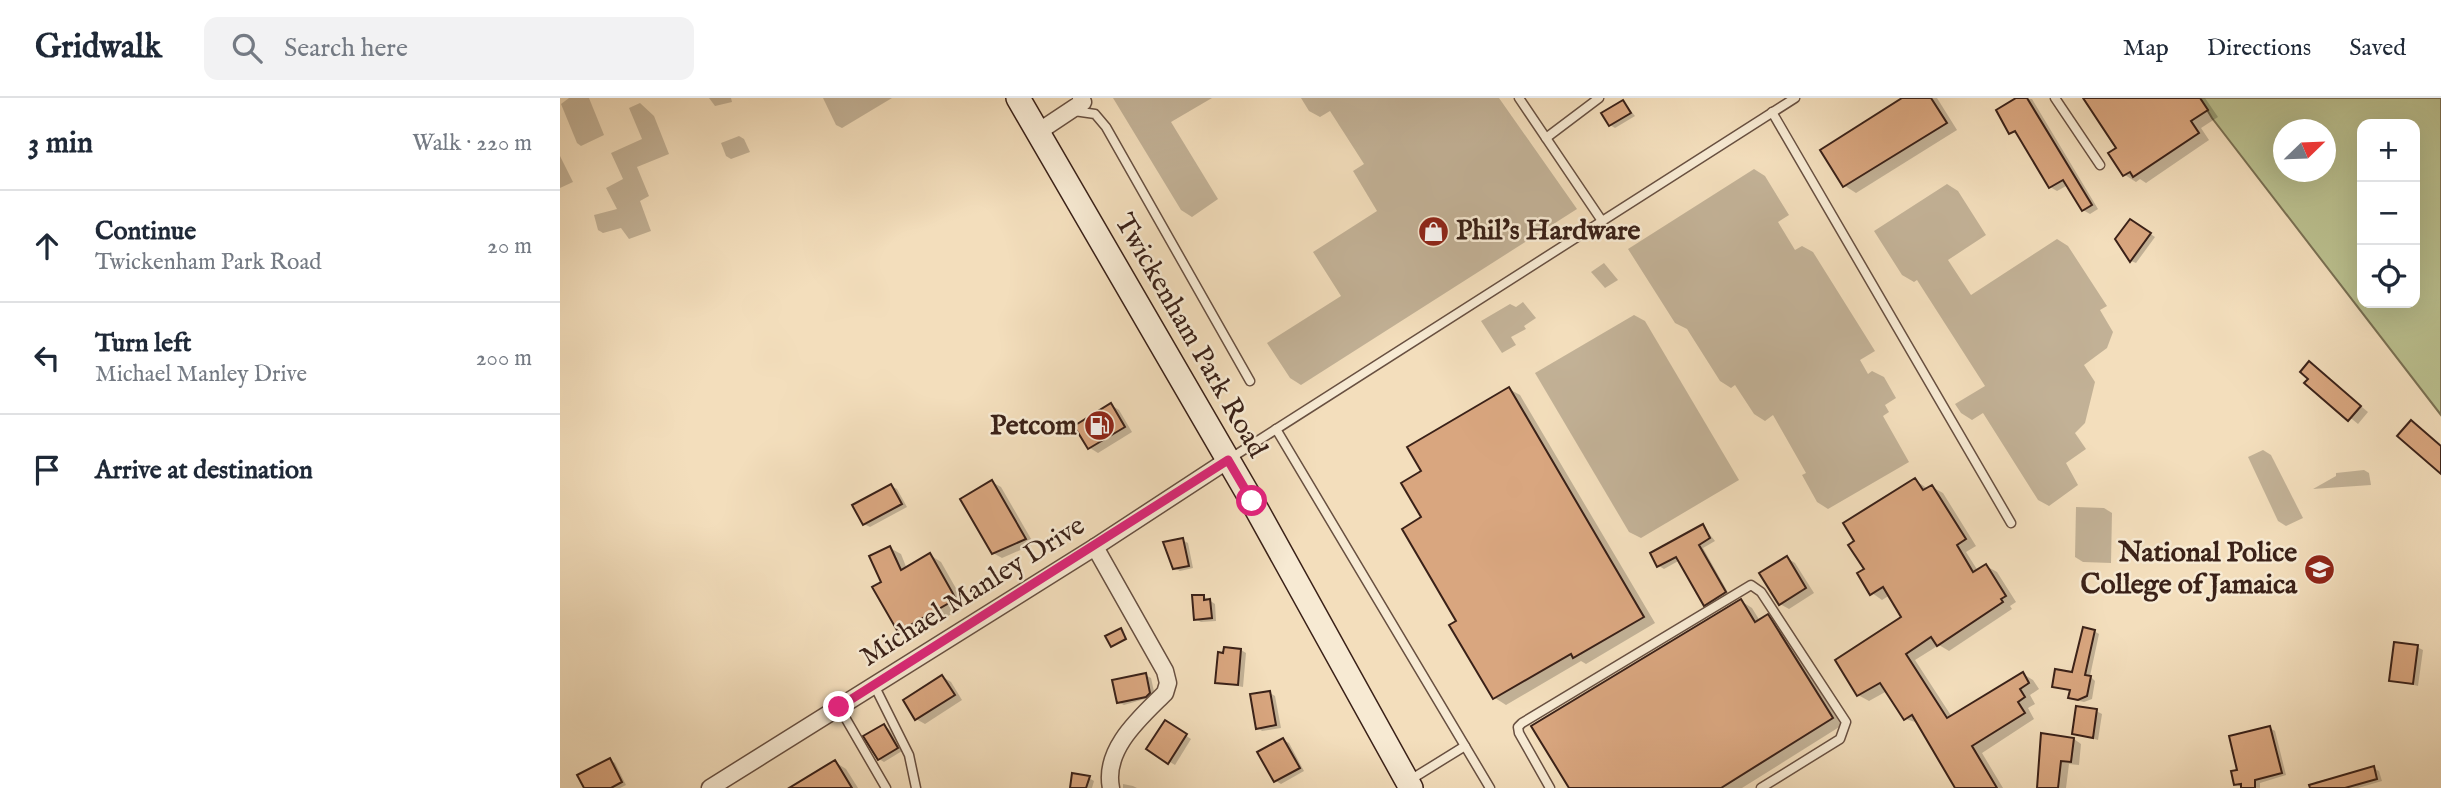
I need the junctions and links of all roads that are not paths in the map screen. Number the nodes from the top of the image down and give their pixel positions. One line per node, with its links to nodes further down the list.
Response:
1 (1018, 98): 9 (main road, Twickenham Park Road)
2 (1081, 98): 7 (street)
3 (1519, 98): 10 (lane)
4 (1599, 98): 10 (lane)
5 (1795, 98): 8 (lane)
6 (2055, 98): 11 (lane)
7 (1068, 112): 9 (street); 13 (lane)
8 (1772, 112): 12 (lane); 16 (lane)
9 (1038, 132): 15 (main road, Twickenham Park Road)
10 (1546, 138): 12 (lane)
11 (2100, 164)
12 (1602, 221): 14 (lane)
13 (1250, 381)
14 (1276, 429): 15 (lane); 20 (lane)
15 (1228, 460): 17 (street, Michael Manley Drive); 21 (main road, Twickenham Park Road)
16 (2011, 523)
17 (1095, 547): 18 (street, Michael Manley Drive); 25 (street)
18 (874, 685): 19 (street, Michael Manley Drive); 24 (lane)
19 (839, 707): 22 (street, Michael Manley Drive); 23 (lane)
20 (1465, 746): 21 (lane); 26 (lane)
21 (1409, 785)
22 (710, 788)
23 (886, 788)
24 (916, 788)
25 (1111, 788)
26 (1490, 788)
27 (1550, 788): 28 (lane)
28 (1760, 788)

